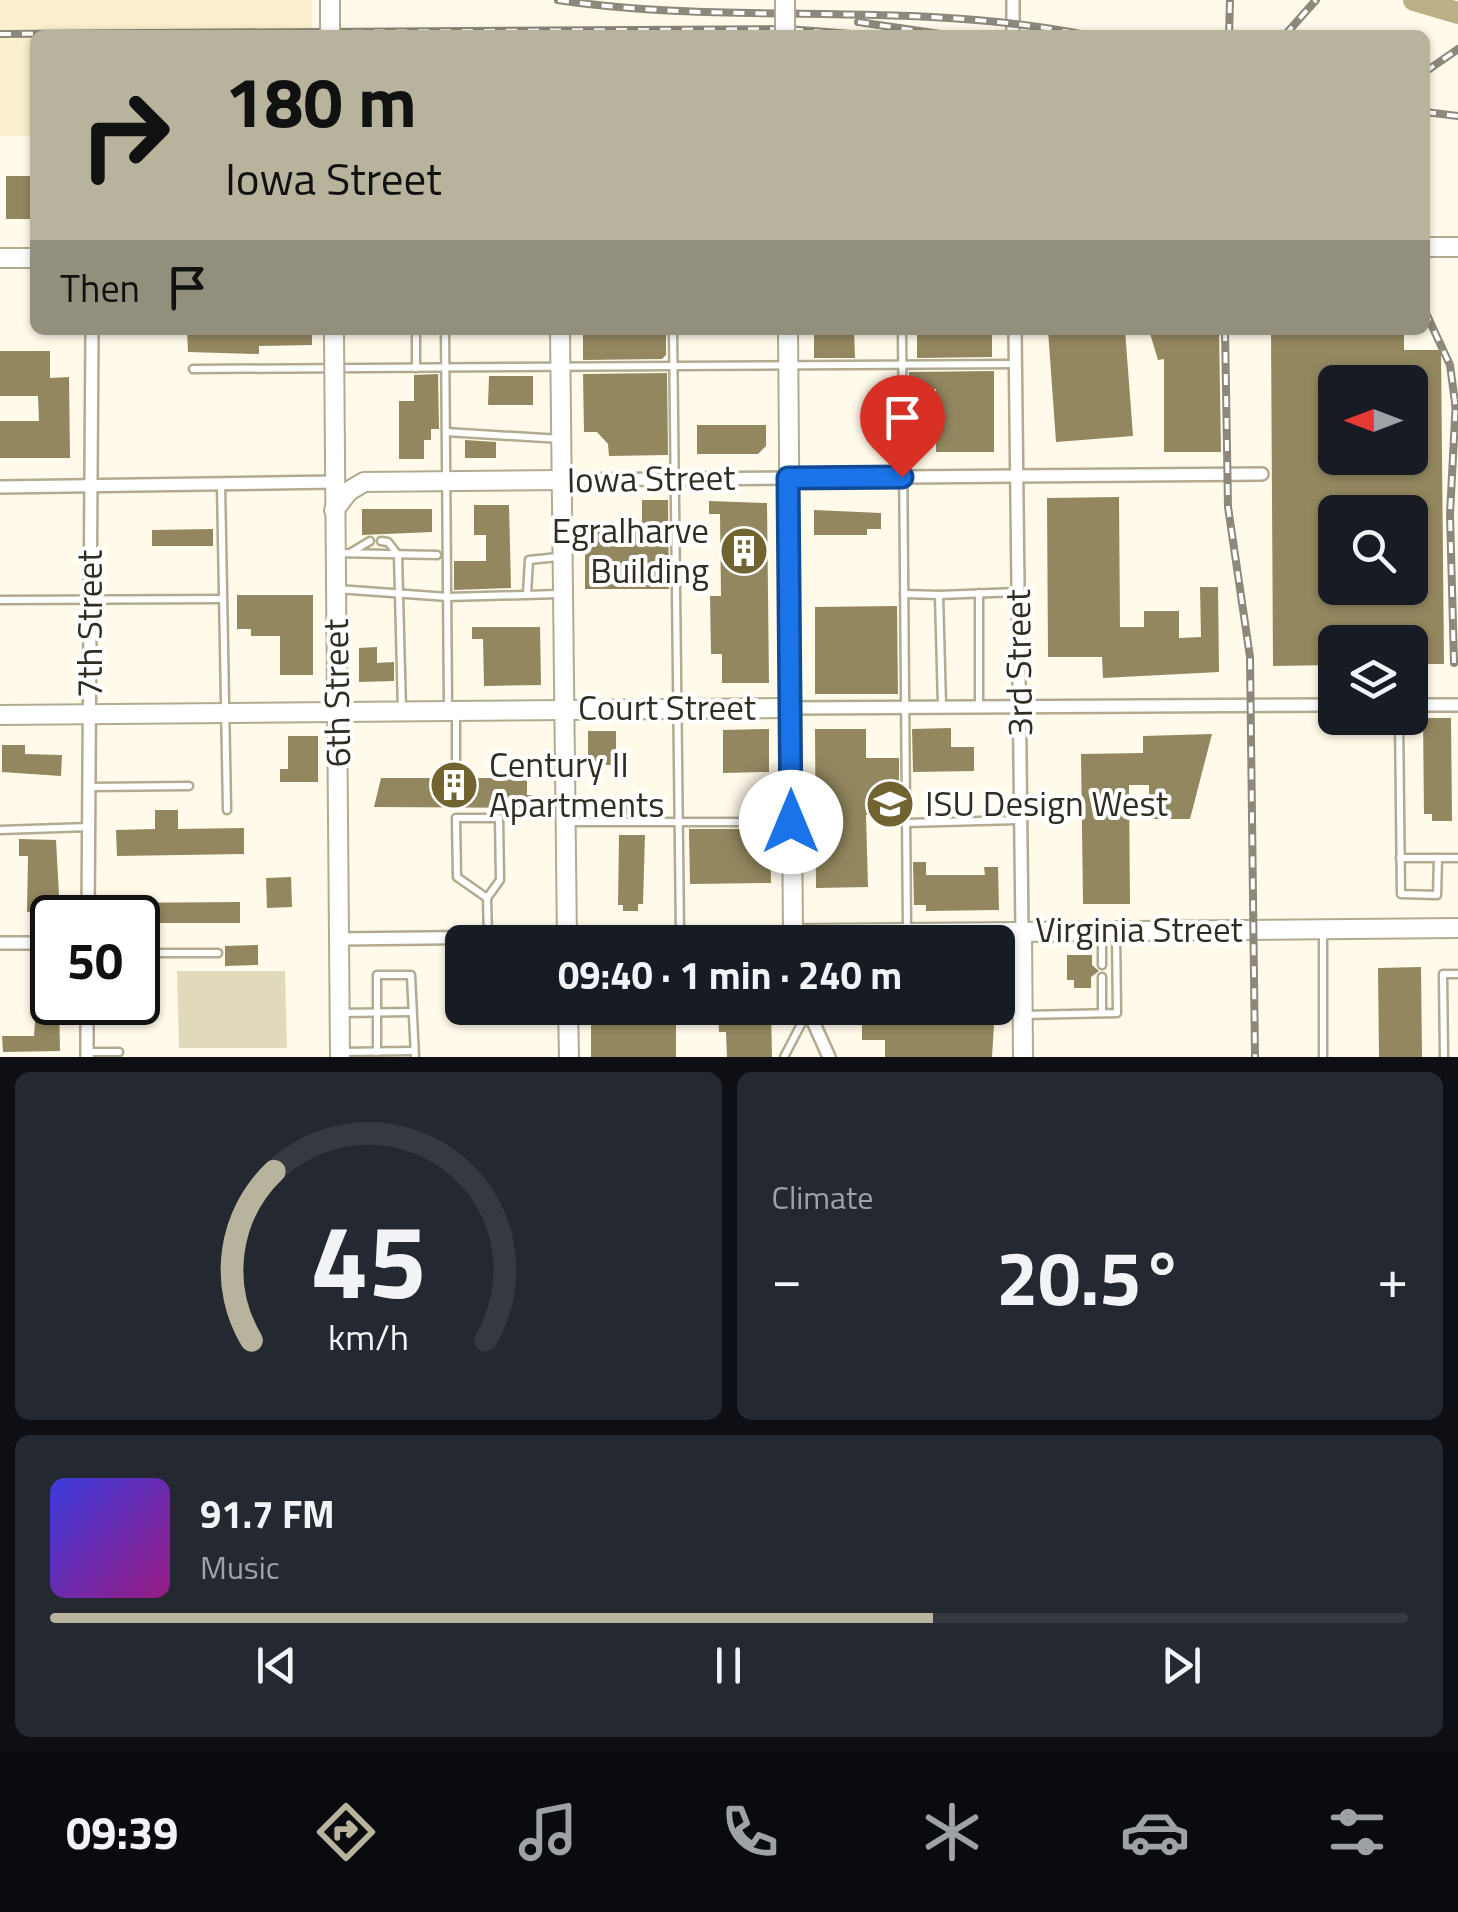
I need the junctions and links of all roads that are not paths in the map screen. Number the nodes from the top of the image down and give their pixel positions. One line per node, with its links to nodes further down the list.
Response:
1 (330, 0): 4 (main road, bridge)
2 (785, 0): 5 (main road, bridge)
3 (1012, 0): 6 (street)
4 (330, 30)
5 (785, 30)
6 (1013, 30)
7 (1430, 247): 8 (main road)
8 (1458, 247)
9 (0, 258): 10 (main road)
10 (30, 258)
11 (92, 335): 41 (street, 7th Street)
12 (334, 335): 30 (main road, 6th Street, bridge)
13 (416, 335): 25 (lane)
14 (445, 335): 26 (lane)
15 (560, 335): 23 (main road)
16 (674, 335): 24 (lane)
17 (788, 335): 22 (main road)
18 (902, 335): 20 (lane)
19 (1015, 335): 21 (street, 3rd Street)
20 (903, 363): 21 (lane); 22 (lane); 33 (lane)
21 (1016, 364): 32 (street, 3rd Street)
22 (788, 365): 24 (lane); 34 (main road)
23 (561, 366): 24 (lane); 26 (lane); 29 (main road)
24 (674, 366): 35 (lane)
25 (416, 368): 26 (lane); 27 (lane)
26 (446, 368): 28 (lane)
27 (193, 369)
28 (446, 432): 29 (lane); 37 (lane)
29 (562, 439): 36 (main road)
30 (335, 459): 38 (main road, 6th Street); 39 (main road)
31 (1262, 474): 32 (street, Iowa Street)
32 (1017, 476): 33 (street, Iowa Street); 52 (street, 3rd Street)
33 (902, 477): 34 (street, Iowa Street); 56 (lane)
34 (788, 478): 35 (street, Iowa Street); 69 (main road)
35 (676, 479): 36 (street, Iowa Street); 71 (lane)
36 (563, 480): 37 (main road, Iowa Street); 49 (main road)
37 (447, 481): 39 (main road, Iowa Street); 58 (lane)
38 (334, 482): 40 (street); 43 (main road, 6th Street)
39 (364, 482): 43 (main road)
40 (222, 483): 41 (street); 59 (lane)
41 (92, 485): 42 (street); 61 (street, 7th Street)
42 (0, 487)
43 (334, 510): 46 (main road, 6th Street)
44 (370, 541): 46 (lane)
45 (381, 541): 47 (lane)
46 (343, 553): 47 (lane); 50 (main road, 6th Street)
47 (398, 555): 48 (lane); 51 (lane)
48 (437, 555)
49 (562, 556): 54 (lane); 55 (main road)
50 (336, 589): 51 (lane); 72 (main road, 6th Street)
51 (398, 591): 58 (lane); 73 (lane)
52 (1018, 592): 53 (lane); 63 (street, 3rd Street)
53 (979, 593): 57 (lane); 67 (lane)
54 (527, 594): 55 (lane); 58 (lane)
55 (563, 594): 70 (main road)
56 (904, 594): 57 (lane); 68 (lane)
57 (939, 595): 66 (lane)
58 (448, 597): 74 (lane)
59 (222, 599): 61 (lane); 75 (lane)
60 (0, 600): 61 (lane)
61 (90, 600): 76 (street, 7th Street)
62 (1458, 704): 65 (street)
63 (1020, 705): 64 (street, Court Street); 67 (street, Court Street); 85 (street, 3rd Street)
64 (1318, 705)
65 (1428, 705)
66 (942, 706): 67 (street, Court Street); 68 (street, Court Street)
67 (979, 706)
68 (906, 707): 69 (street, Court Street); 89 (lane)
69 (791, 708): 71 (main road, Court Street); 88 (main road)
70 (564, 709): 71 (main road, Court Street); 74 (main road, Court Street); 87 (main road)
71 (678, 709): 86 (lane)
72 (338, 712): 73 (main road, Court Street); 75 (main road, Court Street); 108 (main road, 6th Street)
73 (402, 712): 74 (main road, Court Street)
74 (452, 712): 79 (lane)
75 (224, 713): 76 (main road, Court Street); 83 (lane)
76 (90, 714): 77 (main road, Court Street); 81 (street, 7th Street)
77 (0, 715)
78 (1399, 735): 92 (lane)
79 (456, 778)
80 (188, 786): 81 (lane)
81 (89, 787): 90 (street, 7th Street)
82 (456, 807): 84 (lane)
83 (227, 810)
84 (456, 818): 96 (lane); 96 (lane)
85 (1021, 820): 89 (lane); 106 (street, 3rd Street)
86 (680, 821): 87 (lane); 88 (lane); 99 (lane)
87 (566, 822): 98 (main road)
88 (791, 822): 100 (main road)
89 (906, 822): 101 (lane)
90 (89, 827): 91 (lane); 95 (street, 7th Street)
91 (0, 830)
92 (1400, 858): 93 (lane); 93 (lane)
93 (1438, 858): 94 (lane)
94 (1458, 858)
95 (88, 895)
96 (488, 898): 97 (lane)
97 (488, 925)
98 (567, 925)
99 (680, 925)
100 (793, 925)
101 (907, 925)
102 (1458, 928): 103 (main road, Virginia Street)
103 (1323, 929): 104 (main road, Virginia Street); 134 (lane)
104 (1109, 930): 106 (main road, Virginia Street); 113 (lane); 119 (lane)
105 (1015, 931): 106 (main road, Virginia Street)
106 (1022, 931): 120 (main road, 3rd Street)
107 (445, 938): 108 (street, Virginia Street)
108 (339, 939): 116 (main road, 6th Street)
109 (30, 942): 110 (street)
110 (0, 943)
111 (160, 953): 112 (lane)
112 (218, 953)
113 (1102, 966)
114 (1458, 974): 135 (lane)
115 (1102, 977): 119 (lane)
116 (340, 1012): 117 (lane); 128 (main road, 6th Street)
117 (377, 1012): 118 (lane); 118 (lane); 126 (lane)
118 (411, 1012): 127 (lane)
119 (1102, 1013): 120 (lane)
120 (1023, 1015): 133 (main road, 3rd Street)
121 (86, 1025): 129 (street)
122 (568, 1025): 130 (main road)
123 (800, 1025): 131 (lane)
124 (815, 1025): 132 (street)
125 (119, 1052): 129 (lane)
126 (377, 1052): 127 (lane); 128 (lane)
127 (413, 1054)
128 (340, 1055)
129 (84, 1056)
130 (568, 1057)
131 (784, 1057)
132 (828, 1057)
133 (1023, 1057)
134 (1323, 1057)
135 (1444, 1057)

